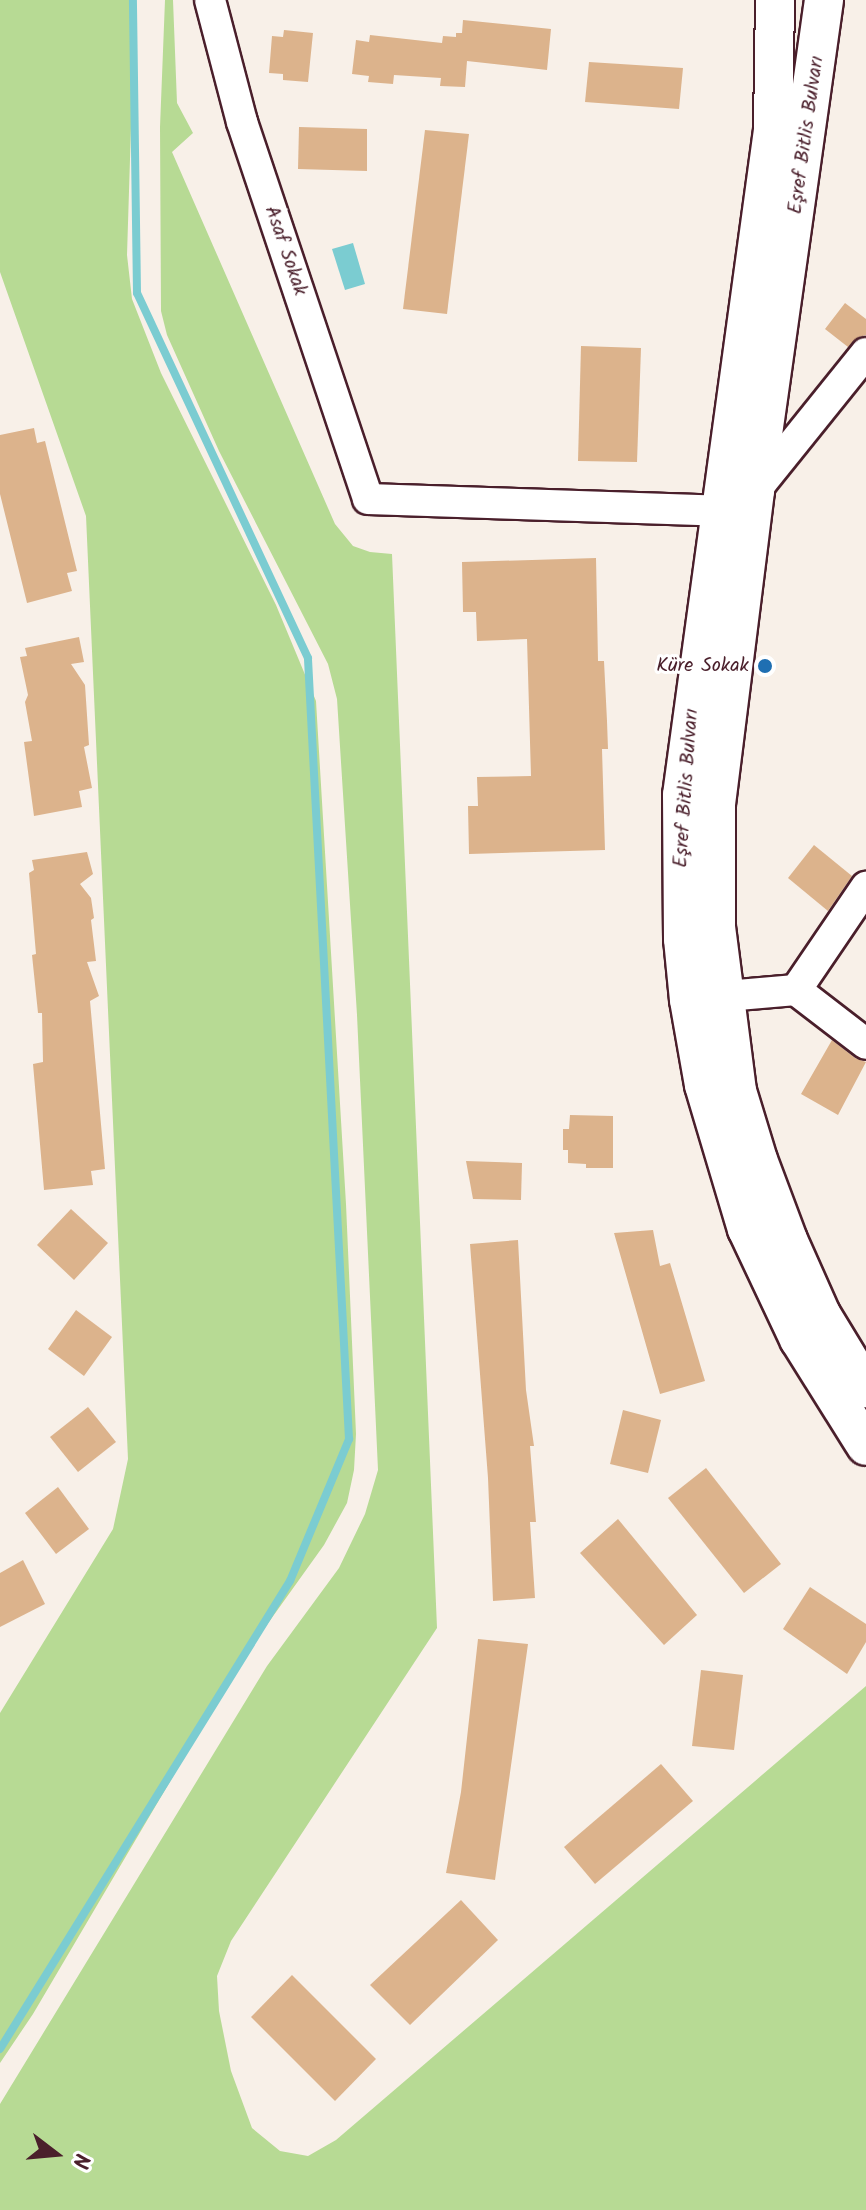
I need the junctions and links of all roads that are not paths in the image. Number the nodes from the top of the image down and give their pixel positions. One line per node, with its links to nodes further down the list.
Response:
1 (210, 0): 6 (street, Asaf Sokak)
2 (775, 0): 6 (main road, Eşref Bitlis Bulvarı)
3 (824, 0): 5 (main road, Eşref Bitlis Bulvarı)
4 (866, 353): 5 (street)
5 (755, 491): 9 (main road, Eşref Bitlis Bulvarı)
6 (721, 511): 9 (main road, Eşref Bitlis Bulvarı)
7 (866, 887): 8 (street)
8 (796, 990): 9 (street); 10 (street)
9 (705, 997): 11 (main road, Eşref Bitlis Bulvarı); 12 (main road, Eşref Bitlis Bulvarı)
10 (866, 1044)
11 (866, 1388)
12 (866, 1446)

